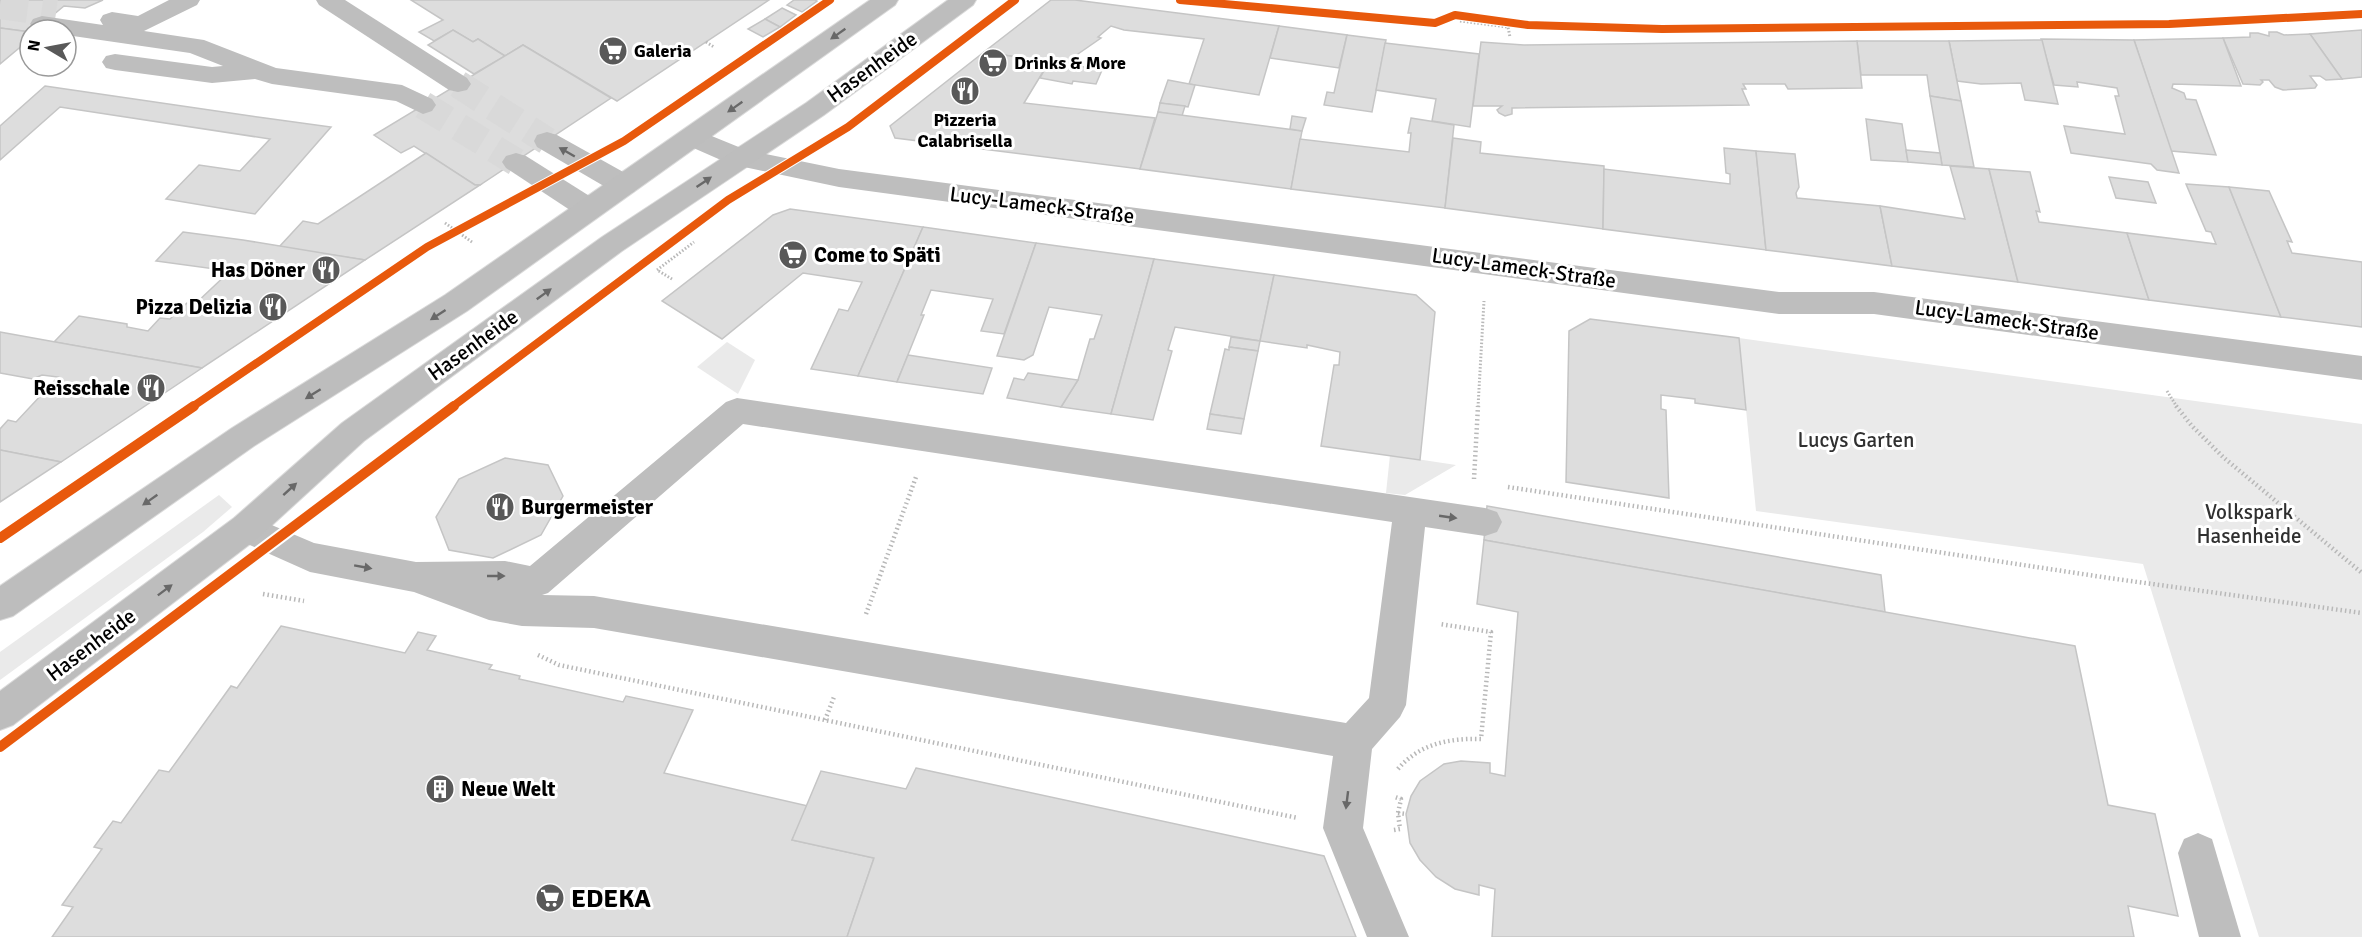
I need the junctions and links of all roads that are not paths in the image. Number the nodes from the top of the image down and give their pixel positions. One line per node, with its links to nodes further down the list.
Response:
1 (188, 0): 6 (street)
2 (328, 0): 9 (street)
3 (886, 0): 11 (main road, Hasenheide, one-way to 11)
4 (964, 0): 13 (main road, Hasenheide)
5 (78, 23): 6 (street)
6 (135, 30): 8 (street)
7 (115, 62): 8 (street)
8 (257, 72): 10 (street)
9 (458, 84)
10 (413, 99)
11 (692, 137): 13 (street, Lucy-Lameck-Straße); 15 (main road, Hasenheide)
12 (547, 141): 15 (street, one-way to 12)
13 (740, 158): 17 (street, Lucy-Lameck-Straße); 20 (main road, Hasenheide, one-way to 13)
14 (516, 162): 16 (street)
15 (624, 185): 16 (main road, Hasenheide)
16 (589, 209): 22 (main road, Hasenheide, one-way to 22)
17 (2362, 368)
18 (1410, 512): 19 (street, one-way to 19); 21 (street, one-way to 18); 24 (street)
19 (1485, 522)
20 (246, 528): 21 (street, one-way to 21); 23 (main road, Hasenheide, one-way to 20)
21 (416, 577): 24 (street)
22 (0, 605)
23 (0, 713)
24 (1354, 742): 26 (street, one-way to 26)
25 (2198, 854): 27 (street)
26 (1388, 937)
27 (2220, 937)

